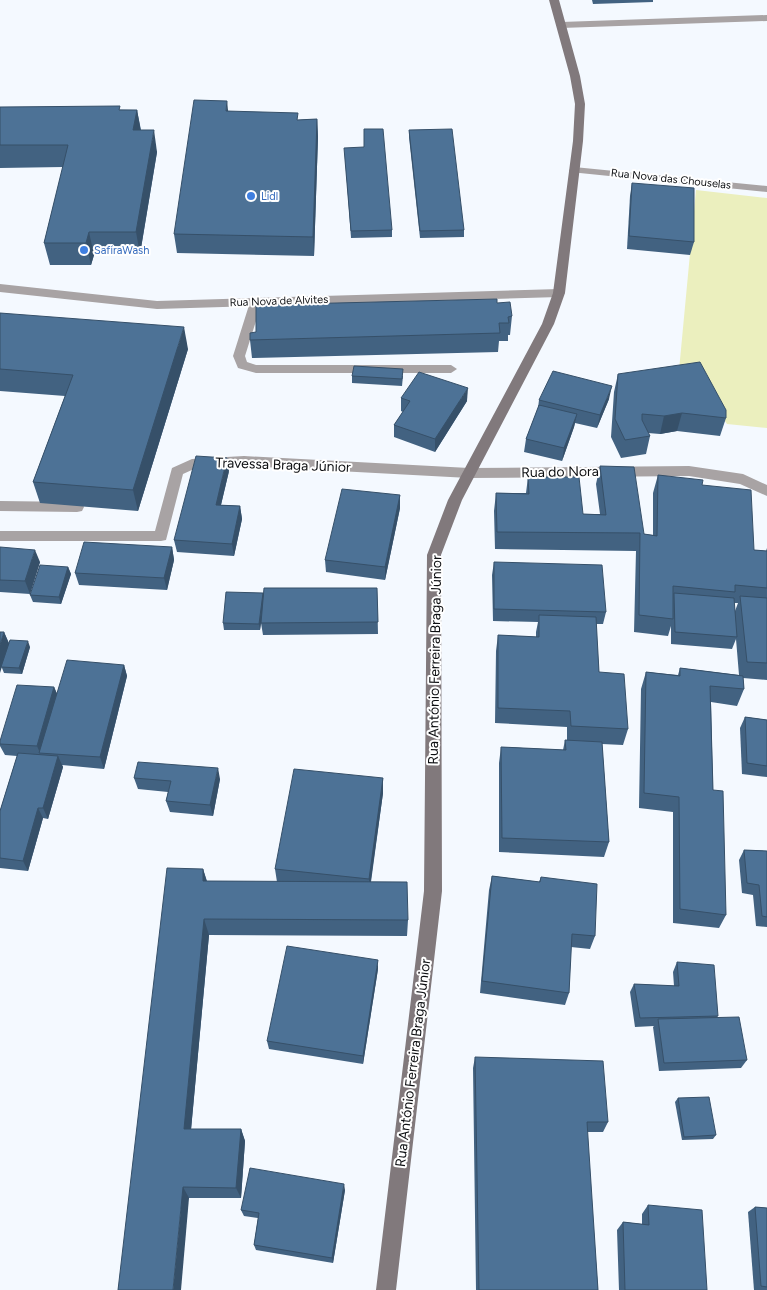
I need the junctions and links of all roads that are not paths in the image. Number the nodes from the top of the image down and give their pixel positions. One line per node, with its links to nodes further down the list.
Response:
1 (554, 0): 3 (street, Rua António Ferreira Braga Júnior)
2 (767, 18): 3 (street)
3 (561, 25): 4 (street, Rua António Ferreira Braga Júnior)
4 (574, 170): 5 (street, Rua Nova das Chouselas); 7 (street, Rua António Ferreira Braga Júnior)
5 (767, 189)
6 (0, 288): 8 (street, Rua Nova de Alvites)
7 (559, 292): 8 (street, Rua Nova de Alvites); 10 (street, Rua António Ferreira Braga Júnior)
8 (256, 302): 9 (street)
9 (451, 369)
10 (469, 473): 11 (street, Rua do Nora); 14 (street, Travessa Braga Júnior); 15 (street, Rua António Ferreira Braga Júnior)
11 (767, 491)
12 (0, 506): 13 (street)
13 (77, 507)
14 (0, 536)
15 (386, 1290)

